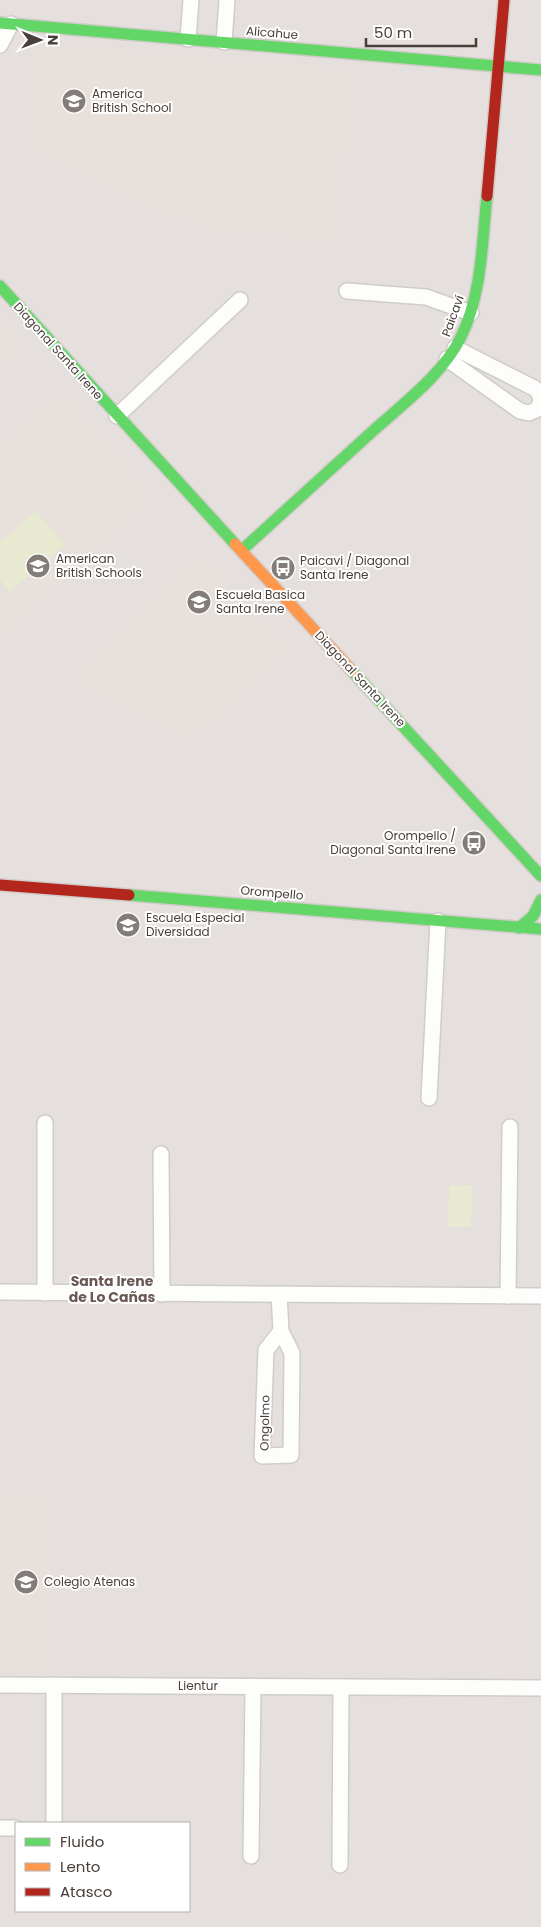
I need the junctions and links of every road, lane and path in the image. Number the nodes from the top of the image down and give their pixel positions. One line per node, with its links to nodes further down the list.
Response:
1 (191, 0): 5 (street)
2 (227, 0): 6 (street)
3 (504, 0): 8 (street, Paicaví)
4 (5, 23): 5 (street, Alicahue); 7 (street)
5 (188, 39): 6 (street, Alicahue)
6 (224, 42): 8 (street, Alicahue)
7 (0, 45)
8 (498, 66): 9 (street, Alicahue); 13 (street, Paicaví)
9 (541, 70)
10 (0, 286): 15 (street, Diagonal Santa Irene)
11 (347, 292): 13 (street)
12 (240, 300): 15 (street)
13 (471, 313): 14 (street, Paicaví)
14 (451, 353): 14 (street); 16 (street, Paicaví)
15 (116, 416): 16 (street, Diagonal Santa Irene)
16 (242, 550): 17 (street, Diagonal Santa Irene)
17 (541, 876)
18 (0, 884): 20 (street, Orompello)
19 (541, 900): 21 (street)
20 (438, 921): 21 (street, Orompello); 23 (street)
21 (519, 928): 22 (street, Orompello)
22 (541, 929)
23 (429, 1098)
24 (45, 1123): 28 (street)
25 (510, 1127): 31 (street)
26 (161, 1154): 29 (street)
27 (0, 1292): 28 (street)
28 (45, 1293): 29 (street)
29 (162, 1294): 30 (street)
30 (279, 1294): 31 (street); 33 (street, Ongolmo)
31 (508, 1296): 32 (street)
32 (541, 1296)
33 (281, 1331): 33 (street, Ongolmo)
34 (0, 1685): 35 (street, Lientur)
35 (54, 1685): 36 (street, Lientur); 39 (street)
36 (253, 1686): 37 (street, Lientur); 42 (street)
37 (341, 1687): 38 (street, Lientur); 43 (street)
38 (541, 1688)
39 (54, 1822)
40 (0, 1828): 41 (street)
41 (15, 1828)
42 (251, 1856)
43 (340, 1865)

